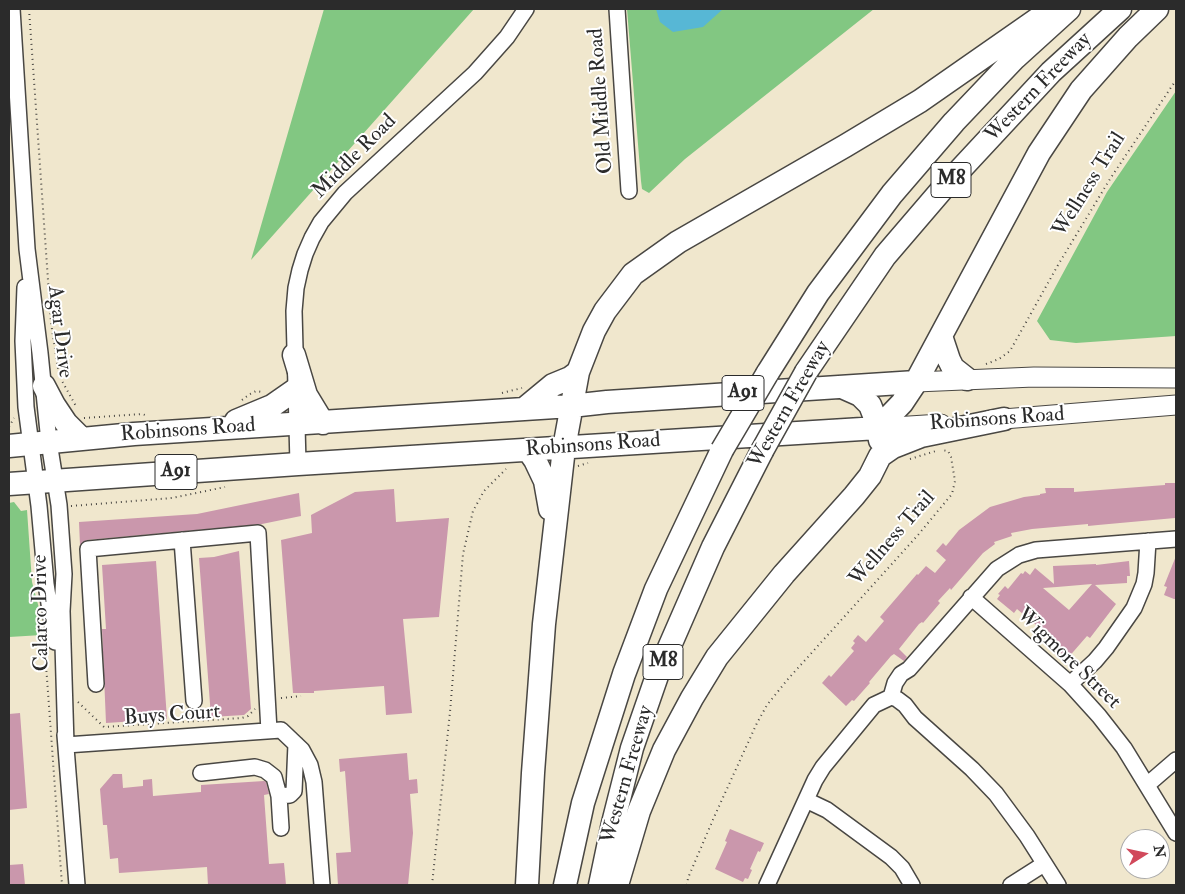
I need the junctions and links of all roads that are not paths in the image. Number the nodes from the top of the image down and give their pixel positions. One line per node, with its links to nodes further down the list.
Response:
1 (12, 9): 9 (street, Agar Drive)
2 (526, 9): 11 (street, Middle Road)
3 (617, 9): 8 (street, Old Middle Road)
4 (1052, 9): 12 (highway)
5 (1069, 9): 58 (highway, Western Freeway / M8, bridge)
6 (1120, 9): 59 (highway, Western Freeway / M8, bridge)
7 (1157, 9): 10 (highway)
8 (629, 191)
9 (27, 249): 16 (street, Agar Drive); 28 (street, Agar Drive)
10 (940, 336): 14 (highway); 15 (highway)
11 (294, 355): 18 (street, Middle Road); 23 (highway)
12 (578, 372): 19 (highway); 21 (highway)
13 (1176, 378): 14 (main road, Robinsons Road / A91)
14 (967, 379): 15 (main road, Robinsons Road / A91)
15 (916, 382): 17 (highway, Robinsons Road / A91); 25 (highway)
16 (44, 386): 27 (highway); 28 (street, Agar Drive)
17 (842, 387): 19 (highway, Robinsons Road / A91); 25 (highway)
18 (295, 390): 24 (street, Middle Road); 26 (highway)
19 (571, 406): 21 (highway, Robinsons Road / A91); 29 (highway)
20 (1176, 406): 22 (main road, Robinsons Road / A91)
21 (524, 409): 23 (highway, Robinsons Road / A91)
22 (1004, 419): 25 (main road, Robinsons Road / A91); 31 (highway)
23 (323, 423): 24 (highway, Robinsons Road / A91)
24 (296, 424): 26 (highway, Robinsons Road / A91); 32 (street, Middle Road)
25 (878, 428): 29 (highway, Robinsons Road / A91); 31 (highway)
26 (213, 429): 27 (highway, Robinsons Road / A91)
27 (81, 438): 28 (highway, Robinsons Road / A91)
28 (29, 444): 33 (street, Agar Drive)
29 (564, 448): 30 (highway, Robinsons Road / A91); 38 (highway)
30 (519, 457): 32 (highway, Robinsons Road / A91); 38 (highway)
31 (876, 463): 60 (highway)
32 (298, 464): 33 (highway, Robinsons Road / A91)
33 (45, 481): 34 (highway, Robinsons Road / A91); 46 (street, Calarco Drive)
34 (9, 484)
35 (1176, 539): 37 (street)
36 (182, 540): 40 (street); 43 (street); 44 (street)
37 (1148, 541): 39 (street); 41 (street)
38 (552, 547): 57 (highway)
39 (971, 597): 41 (street, Wigmore Street); 42 (street)
40 (96, 684)
41 (1070, 684): 49 (street, Wigmore Street)
42 (894, 699): 51 (street); 54 (street)
43 (194, 701)
44 (275, 730): 45 (street); 46 (street, Buys Court)
45 (296, 744): 50 (street); 56 (street)
46 (66, 745): 55 (street, Calarco Drive)
47 (1176, 760): 49 (street)
48 (201, 773): 50 (street)
49 (1147, 785): 53 (street, Wigmore Street)
50 (279, 796): 52 (street)
51 (806, 800): 61 (street); 62 (street)
52 (281, 828)
53 (1176, 833)
54 (1044, 864): 63 (street); 64 (street)
55 (77, 885)
56 (322, 885)
57 (527, 885)
58 (565, 885)
59 (600, 885)
60 (617, 885)
61 (767, 885)
62 (912, 885)
63 (1011, 885)
64 (1058, 885)

